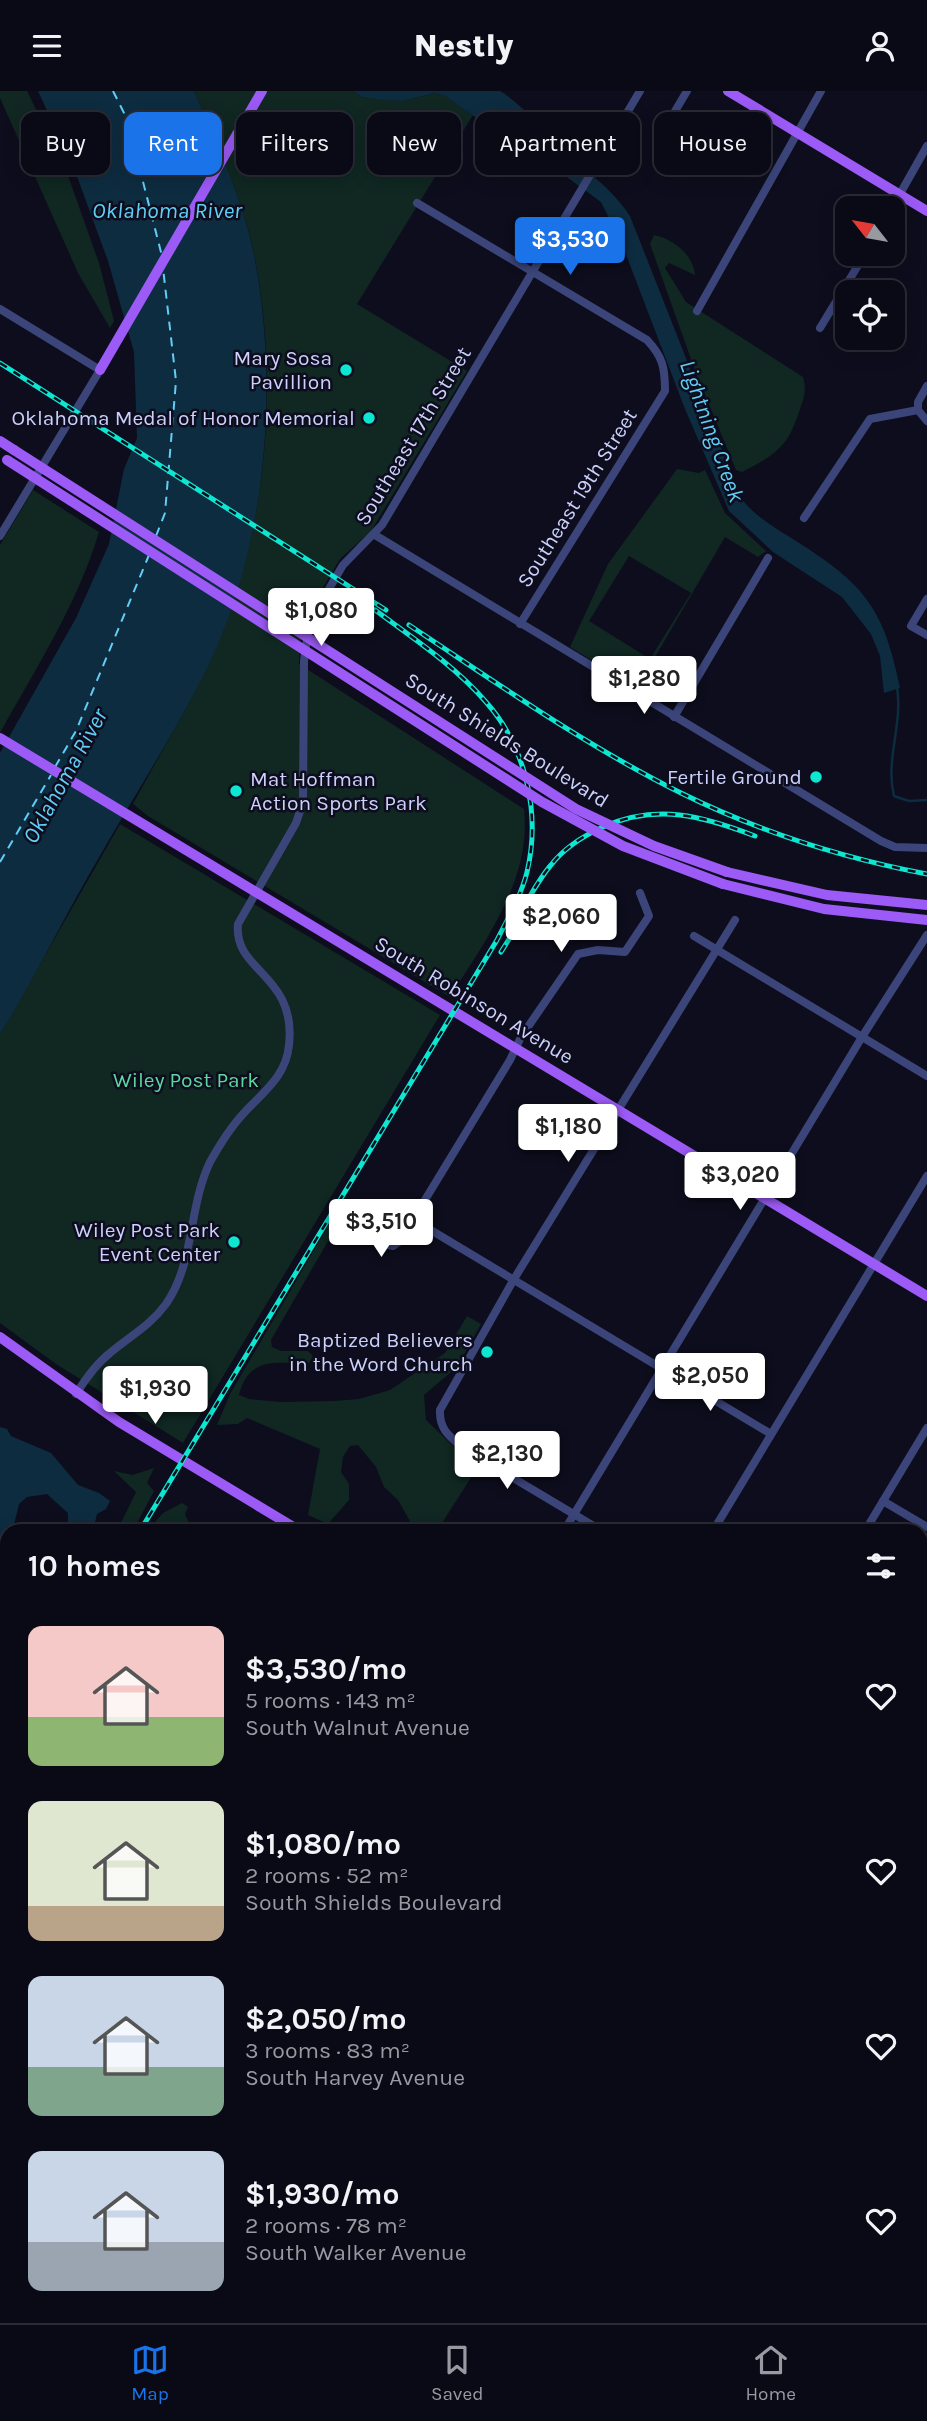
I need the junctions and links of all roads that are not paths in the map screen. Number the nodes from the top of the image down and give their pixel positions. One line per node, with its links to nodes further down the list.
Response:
1 (262, 91): 17 (main road)
2 (640, 91): 13 (street, Southeast 17th Street)
3 (687, 91): 6 (street)
4 (728, 91): 7 (main road)
5 (821, 91): 7 (street)
6 (675, 112)
7 (797, 132): 9 (main road); 15 (street)
8 (927, 146): 9 (street)
9 (900, 194): 11 (main road)
10 (417, 203): 13 (street)
11 (927, 211)
12 (858, 266): 16 (street)
13 (532, 271): 24 (street, Southeast 17th Street); 28 (street, Southeast 19th Street)
14 (0, 309): 17 (street)
15 (697, 311)
16 (820, 328)
17 (103, 366): 25 (street)
18 (927, 386): 19 (street)
19 (918, 410): 20 (street); 23 (street)
20 (927, 421)
21 (0, 441): 35 (main road, South Shields Boulevard, bridge)
22 (4, 458): 37 (main road, South Shields Boulevard, bridge)
23 (804, 518)
24 (375, 535): 28 (street); 33 (street, Southeast 17th Street)
25 (0, 536)
26 (768, 558): 30 (street)
27 (927, 599): 29 (street)
28 (520, 624): 30 (street)
29 (927, 635)
30 (674, 717): 32 (street)
31 (0, 738): 33 (main road, South Robinson Avenue)
32 (927, 848)
33 (255, 891): 42 (main road, South Robinson Avenue); 54 (street, Southeast 17th Street)
34 (640, 893): 42 (street)
35 (927, 905)
36 (735, 920): 40 (street)
37 (927, 920)
38 (927, 935): 41 (street)
39 (694, 936): 40 (street)
40 (716, 948): 41 (street); 44 (street)
41 (862, 1037): 43 (street); 46 (street)
42 (516, 1047): 44 (main road, South Robinson Avenue); 48 (street)
43 (927, 1076)
44 (619, 1109): 46 (main road, South Robinson Avenue); 50 (street)
45 (927, 1176): 49 (street)
46 (765, 1198): 49 (main road, South Robinson Avenue); 53 (street)
47 (335, 1216): 48 (street)
48 (414, 1220): 50 (street)
49 (874, 1264): 51 (main road, South Robinson Avenue); 56 (street)
50 (514, 1279): 53 (street); 58 (street)
51 (927, 1296)
52 (0, 1337): 54 (main road)
53 (662, 1369): 56 (street); 58 (street)
54 (76, 1394): 59 (main road)
55 (927, 1428): 57 (street)
56 (771, 1434): 62 (street)
57 (883, 1500): 63 (street); 64 (street)
58 (575, 1514): 60 (street); 61 (street)
59 (289, 1524)
60 (569, 1524)
61 (591, 1524)
62 (717, 1524)
63 (869, 1524)
64 (922, 1524)

